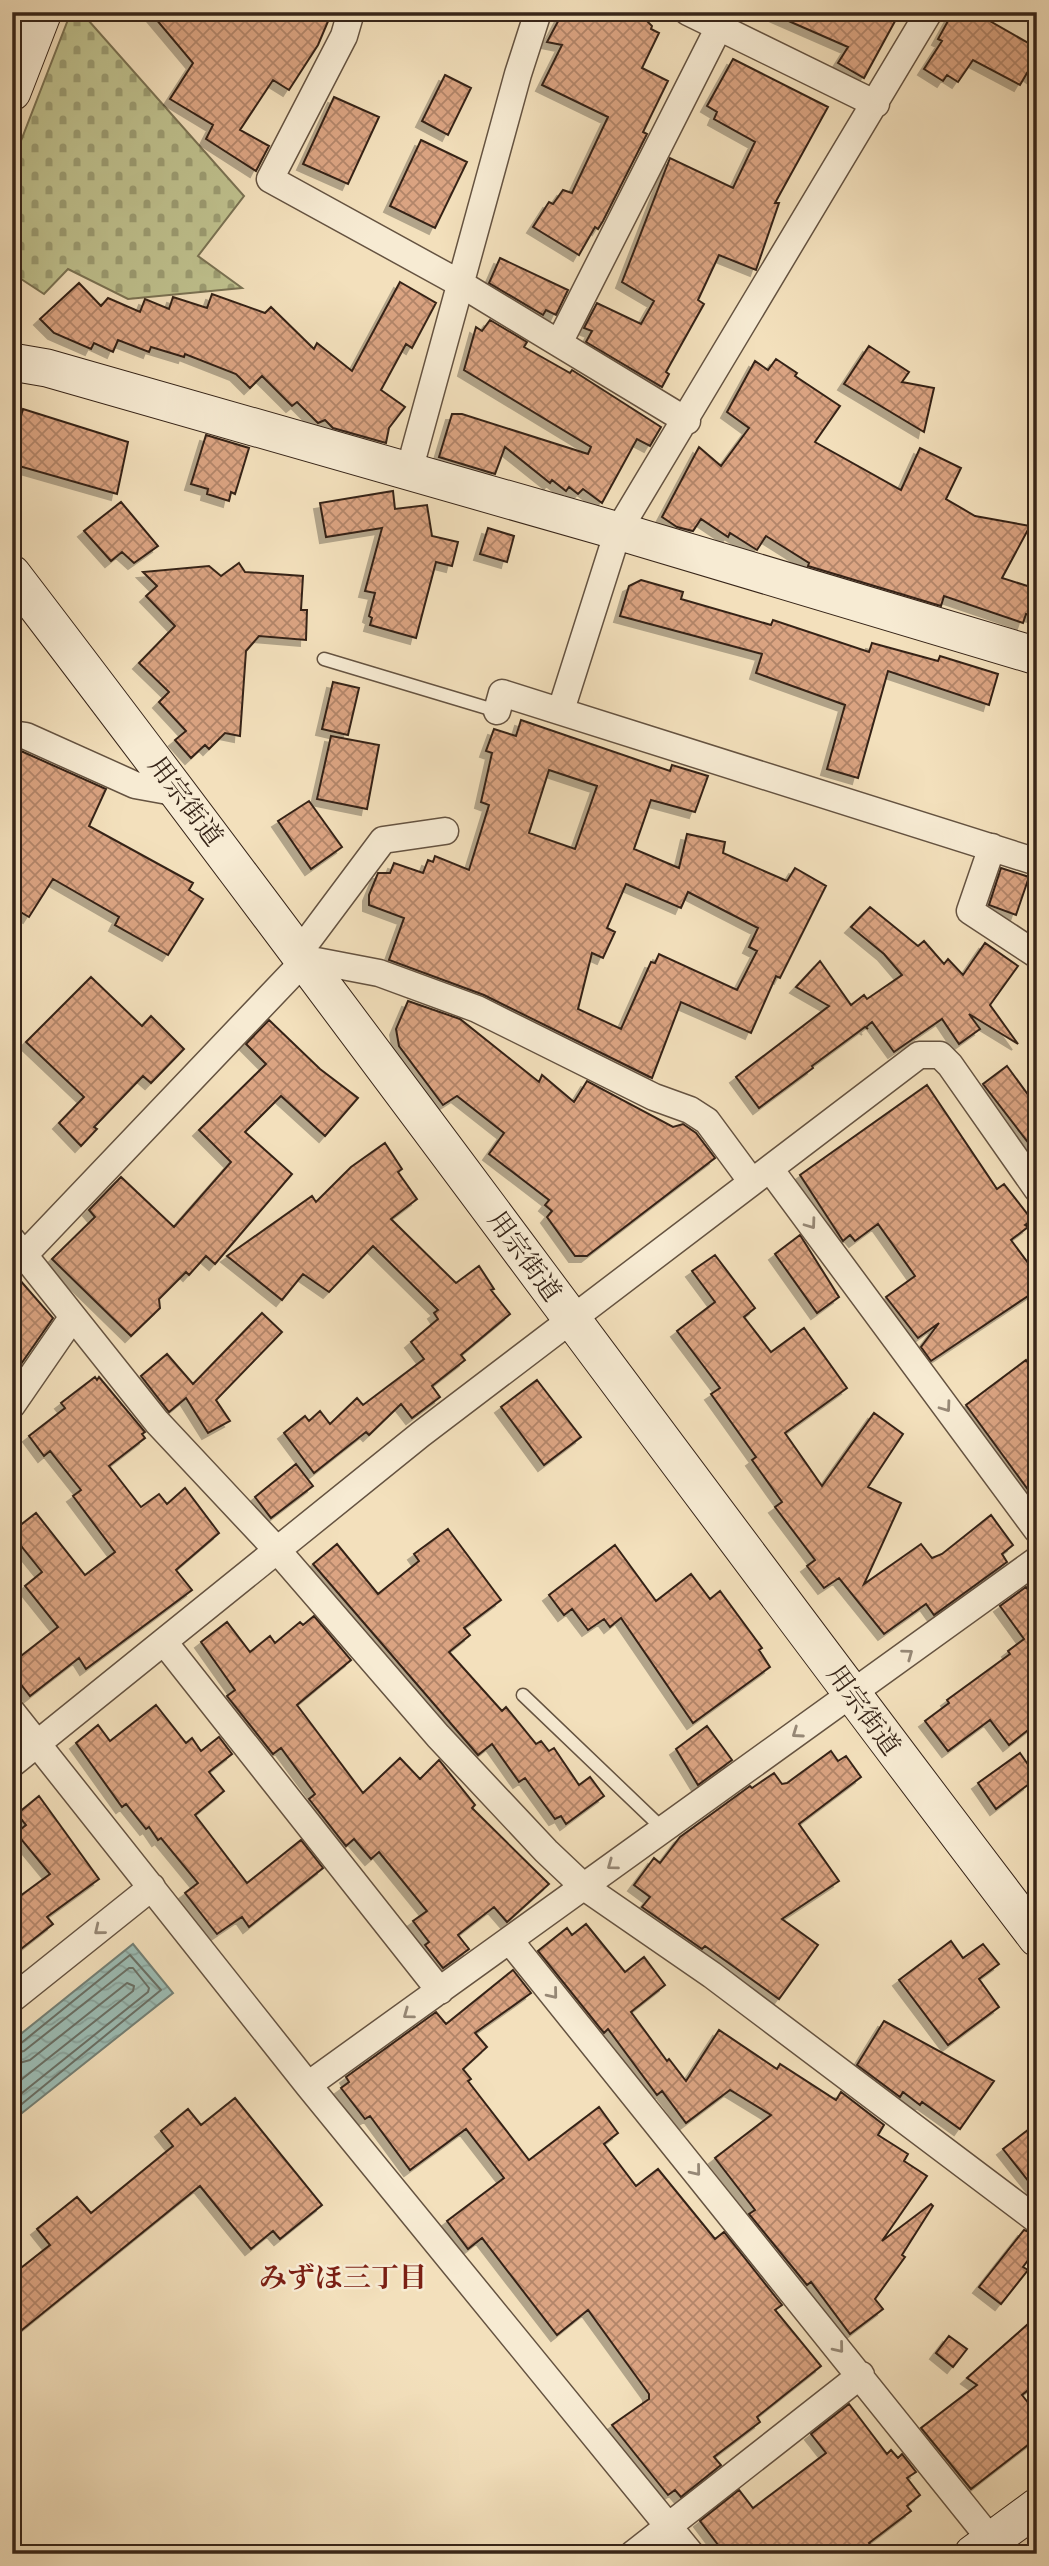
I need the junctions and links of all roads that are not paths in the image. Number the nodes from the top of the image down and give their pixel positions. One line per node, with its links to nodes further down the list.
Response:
1 (43, 12): 7 (street)
2 (351, 12): 9 (street)
3 (538, 12): 9 (street)
4 (688, 12): 6 (street)
5 (929, 12): 8 (street)
6 (719, 27): 8 (street); 10 (street)
7 (12, 92)
8 (876, 104): 12 (street)
9 (461, 285): 10 (street); 13 (street)
10 (559, 344): 12 (street)
11 (12, 362): 13 (street)
12 (687, 421): 14 (street)
13 (409, 471): 14 (street)
14 (618, 531): 16 (street); 18 (street)
15 (12, 575): 21 (street, 用宗街道)
16 (1037, 656)
17 (324, 659): 19 (lane)
18 (561, 710): 19 (street); 23 (street)
19 (497, 711)
20 (12, 734): 21 (street)
21 (180, 793): 25 (street, 用宗街道)
22 (445, 831): 25 (street)
23 (992, 847): 24 (street); 26 (street)
24 (1037, 862)
25 (303, 955): 27 (street); 29 (street); 31 (street, 用宗街道)
26 (1037, 955)
27 (761, 1175): 28 (street); 31 (street); 33 (street, one-way to 33)
28 (1036, 1185)
29 (19, 1247): 30 (street)
30 (72, 1318): 32 (street); 34 (street)
31 (571, 1319): 34 (street); 37 (street, 用宗街道)
32 (12, 1405)
33 (1037, 1530)
34 (277, 1550): 36 (street); 43 (street)
35 (1037, 1560): 37 (street, one-way to 35)
36 (164, 1642): 40 (street); 47 (street)
37 (852, 1694): 42 (street, one-way to 42); 45 (street, 用宗街道)
38 (523, 1695): 42 (lane)
39 (12, 1712): 40 (street)
40 (38, 1743): 41 (street); 44 (street)
41 (12, 1764)
42 (662, 1828): 43 (street, one-way to 43)
43 (583, 1886): 46 (street); 50 (street)
44 (152, 1887): 48 (street, one-way to 48); 49 (street)
45 (1037, 1938)
46 (510, 1941): 47 (street); 51 (street, one-way to 51)
47 (440, 1991): 49 (street, one-way to 49)
48 (12, 2000)
49 (308, 2085): 53 (street)
50 (1037, 2220)
51 (861, 2375): 53 (street); 54 (street)
52 (1037, 2507): 54 (street)
53 (669, 2526): 55 (street); 56 (street)
54 (982, 2547)
55 (633, 2554)
56 (691, 2554)

